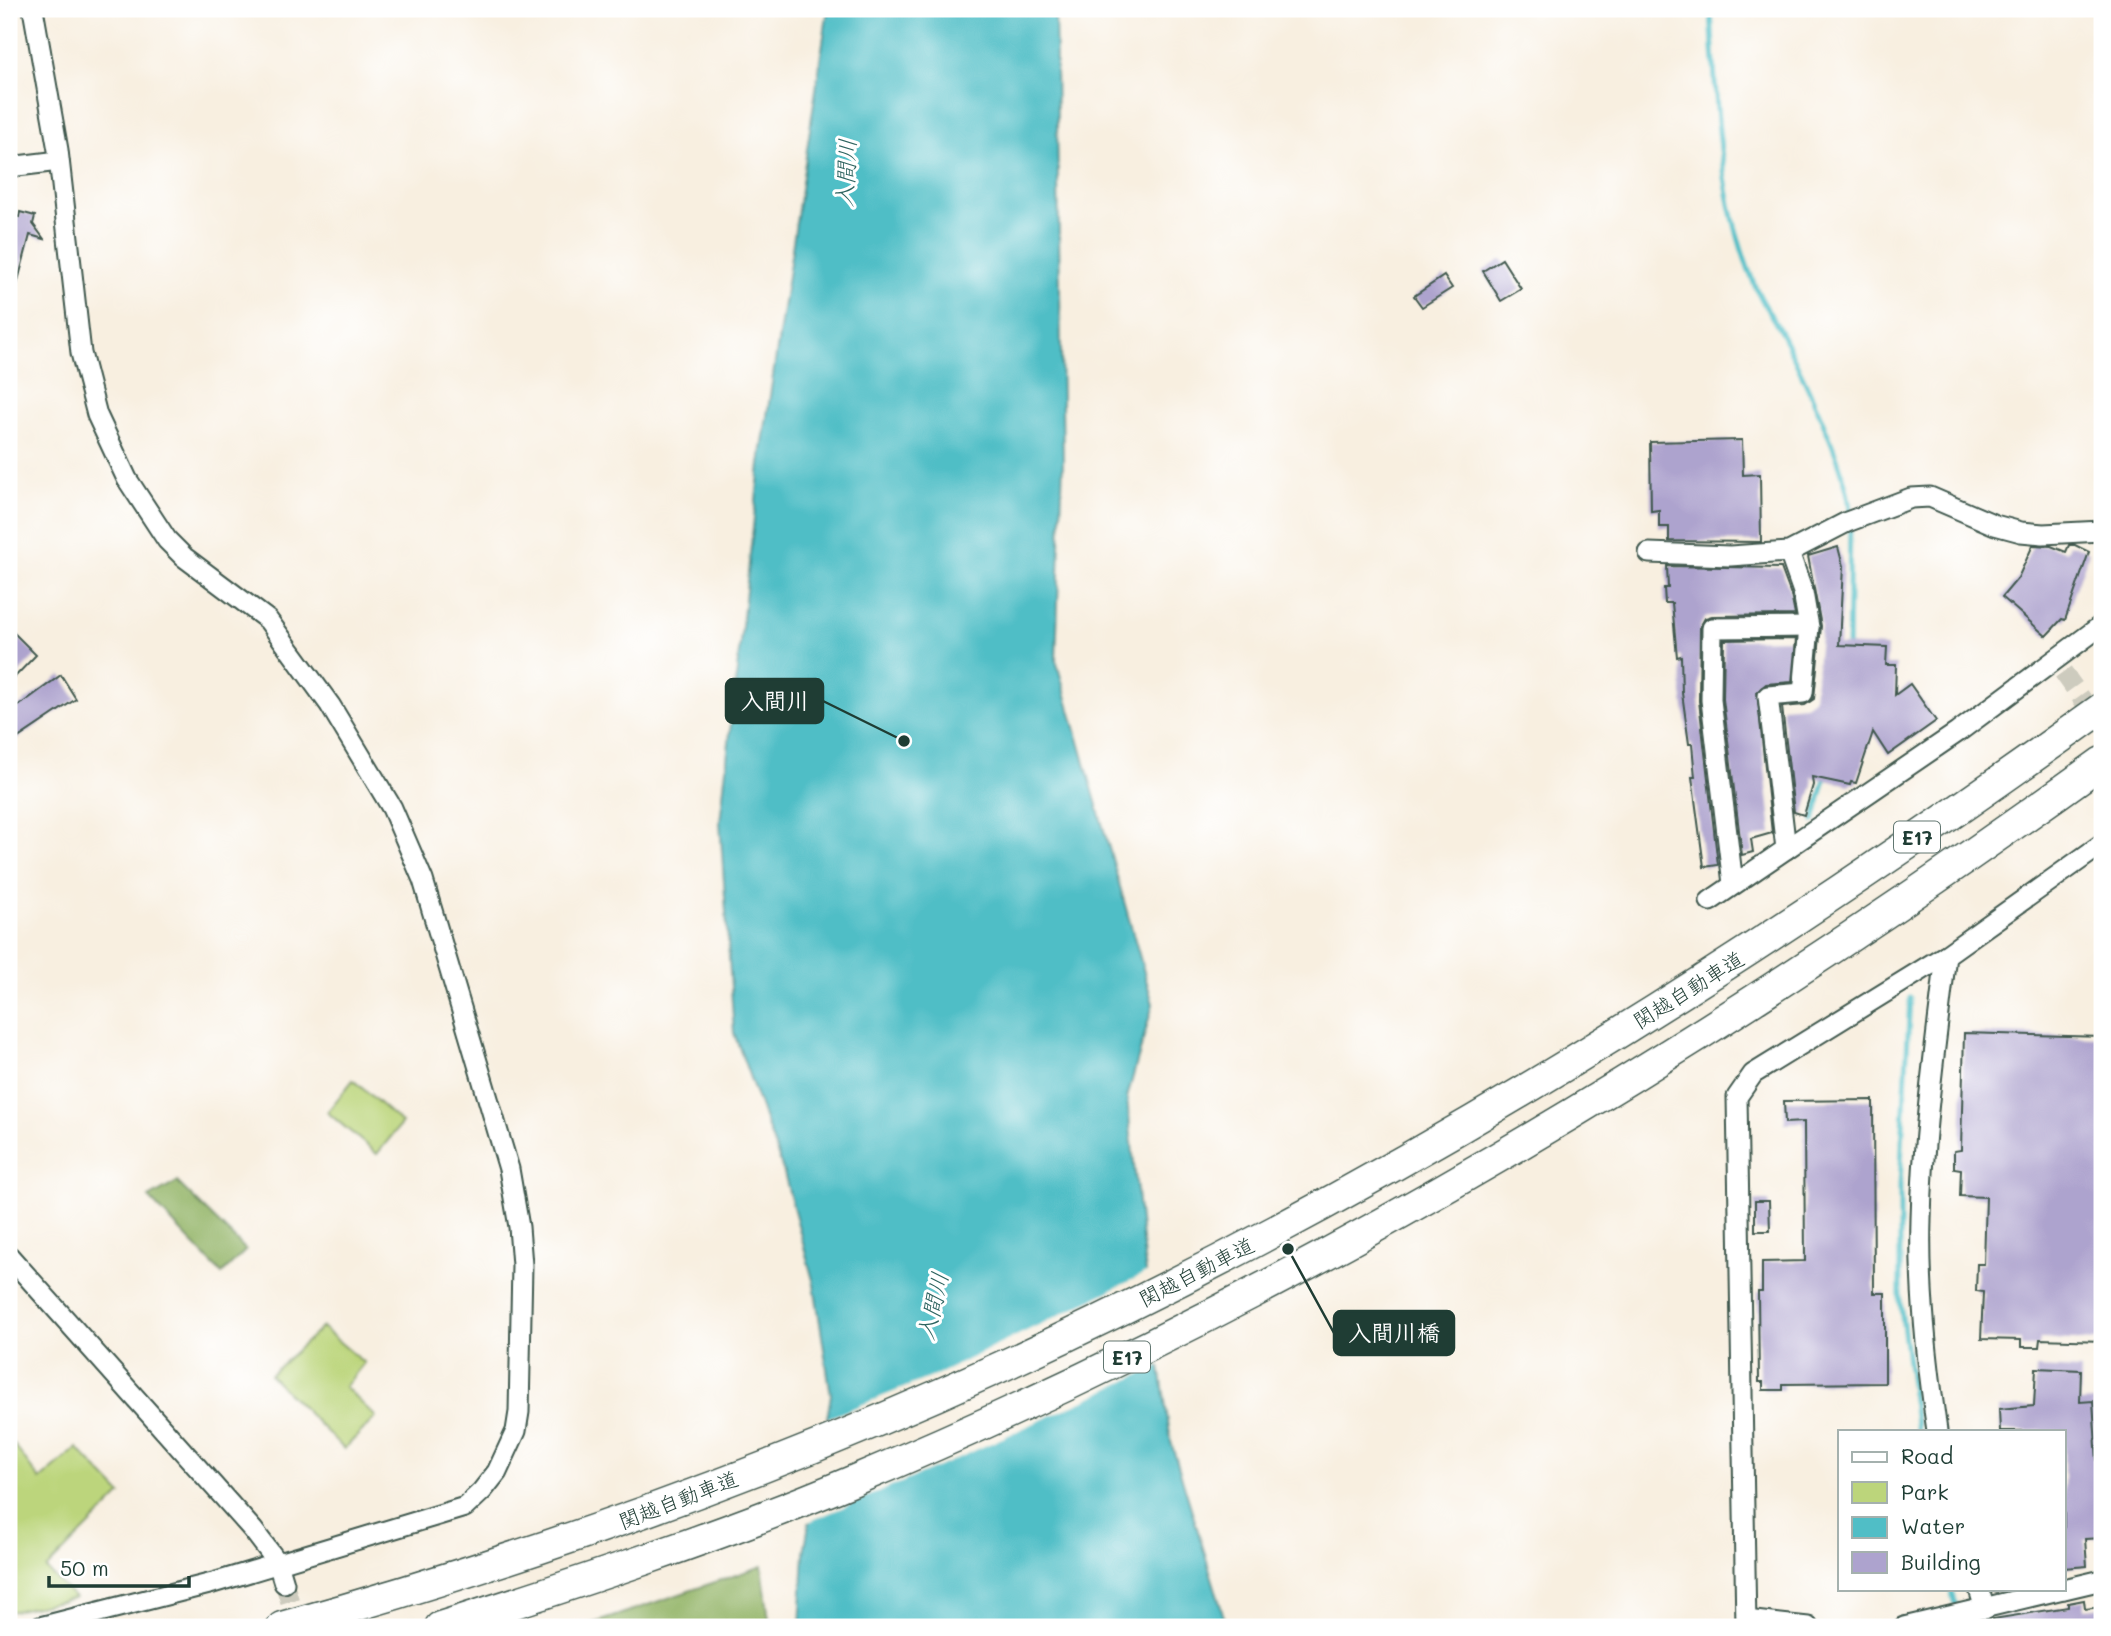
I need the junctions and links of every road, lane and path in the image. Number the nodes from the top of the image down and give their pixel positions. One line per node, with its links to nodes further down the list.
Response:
1 (33, 9): 2 (street)
2 (59, 161): 3 (street); 18 (street)
3 (9, 167)
4 (2102, 531): 5 (street)
5 (1789, 552): 6 (street); 8 (street)
6 (1649, 553)
7 (2102, 625): 12 (street)
8 (1809, 627): 12 (street); 13 (street)
9 (2102, 708): 27 (highway, 関越自動車道 / E17)
10 (2102, 762): 28 (highway, E17)
11 (2102, 844): 15 (street)
12 (1786, 849): 13 (street)
13 (1733, 884): 14 (street)
14 (1710, 901)
15 (1946, 955): 17 (street); 25 (street)
16 (9, 1256): 18 (street)
17 (1937, 1430)
18 (278, 1563): 20 (street); 26 (street)
19 (2102, 1580): 21 (street)
20 (285, 1583)
21 (2066, 1588)
22 (1979, 1590): 24 (street)
23 (2060, 1590): 24 (street)
24 (1976, 1616): 30 (street)
25 (1746, 1624): 29 (street)
26 (40, 1627)
27 (282, 1627)
28 (440, 1627)
29 (1808, 1627)
30 (1904, 1627)

